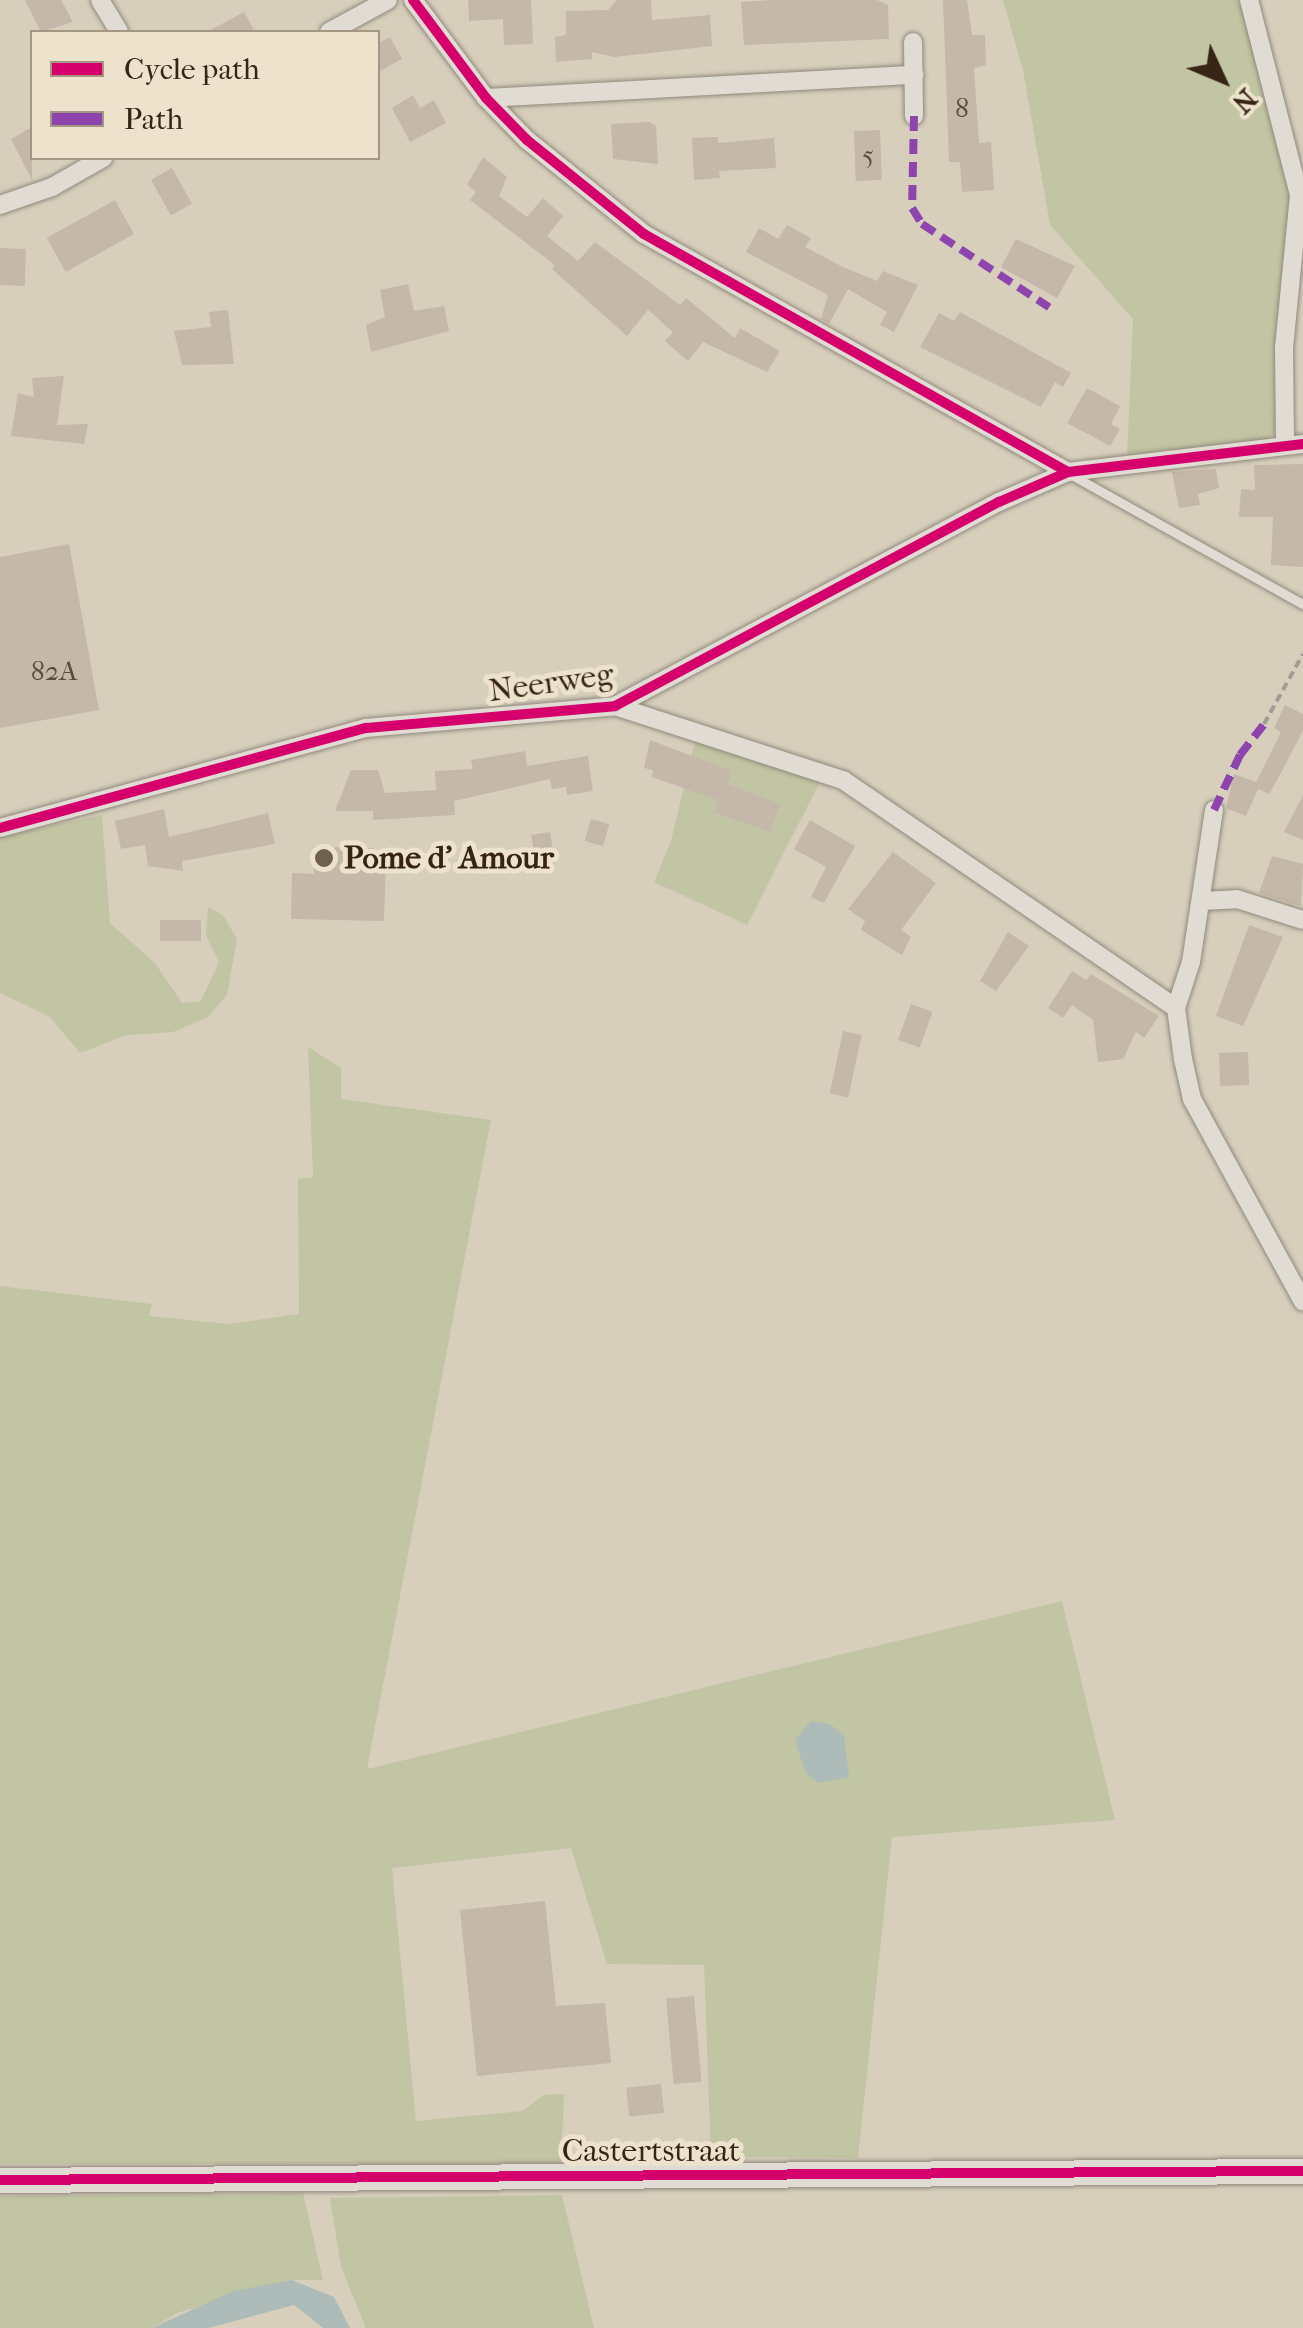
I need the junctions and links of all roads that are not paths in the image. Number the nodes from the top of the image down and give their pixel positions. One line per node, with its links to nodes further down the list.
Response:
1 (100, 0): 5 (street)
2 (388, 0): 6 (street)
3 (413, 0): 9 (street)
4 (1249, 0): 13 (street, Neerweg)
5 (118, 30)
6 (332, 30)
7 (913, 42): 8 (street)
8 (914, 75): 9 (street); 10 (street)
9 (486, 98): 14 (street)
10 (914, 116)
11 (99, 160): 12 (street)
12 (0, 205)
13 (1294, 444): 14 (street, Neerweg)
14 (1068, 472): 15 (lane); 16 (street, Neerweg)
15 (1303, 604)
16 (615, 706): 18 (street, Neerweg); 21 (street, Neerweg)
17 (1214, 810): 19 (street)
18 (0, 828)
19 (1202, 901): 20 (street); 21 (street)
20 (1303, 920)
21 (1176, 1008): 22 (street)
22 (1303, 1302)
23 (1303, 2172): 24 (main road, Castertstraat)
24 (0, 2180)

